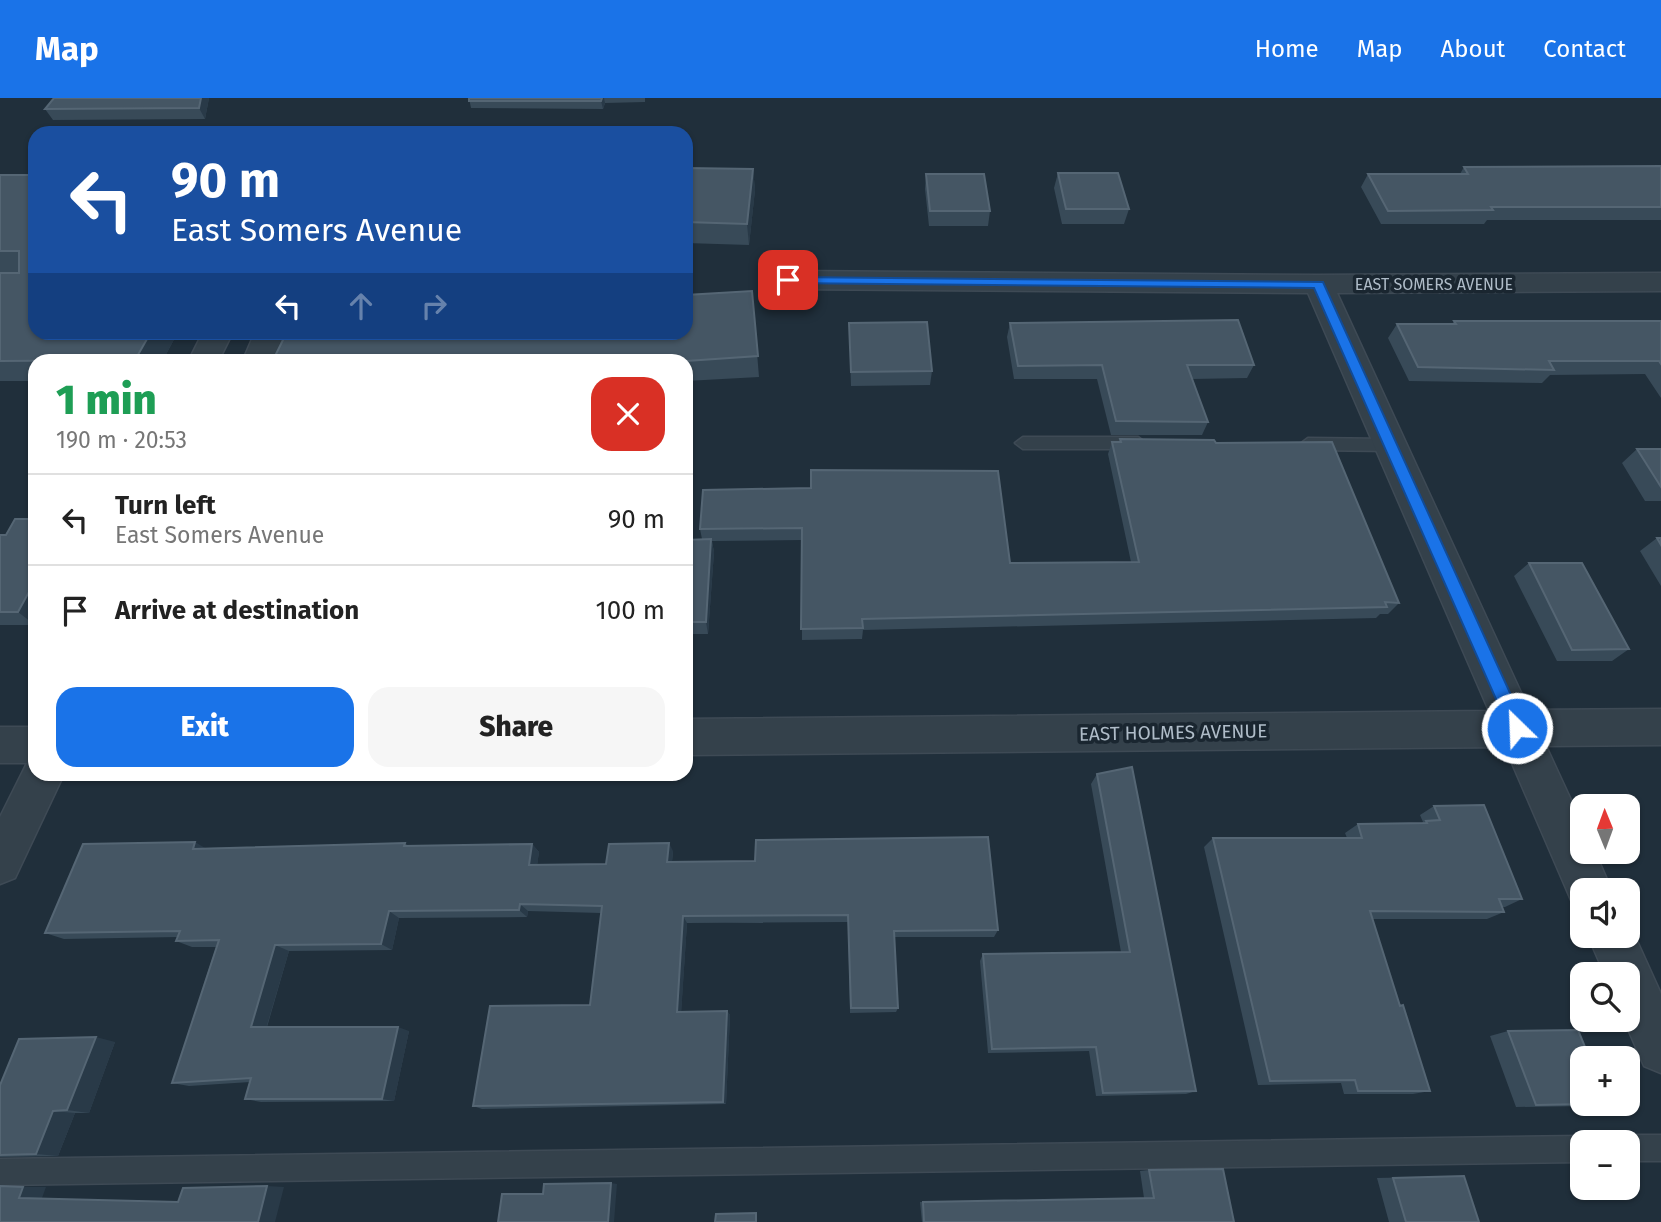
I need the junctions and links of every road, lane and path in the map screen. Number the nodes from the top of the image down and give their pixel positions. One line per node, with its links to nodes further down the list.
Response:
1 (781, 280): 3 (street, EAST SOMERS AVENUE)
2 (1661, 282): 3 (street, EAST SOMERS AVENUE)
3 (1318, 285): 7 (street)
4 (1023, 443): 5 (lane)
5 (1161, 443)
6 (1285, 444): 7 (lane)
7 (1391, 445): 9 (street)
8 (1661, 727): 9 (street, EAST HOLMES AVENUE)
9 (1517, 728): 10 (street, EAST HOLMES AVENUE); 15 (street)
10 (693, 737)
11 (0, 744): 12 (street)
12 (28, 745)
13 (40, 781): 14 (street)
14 (0, 863)
15 (1584, 878)
16 (1616, 948): 17 (street)
17 (1661, 1049)
18 (1640, 1148): 19 (lane)
19 (1661, 1148)
20 (1570, 1149): 21 (lane)
21 (0, 1171)

